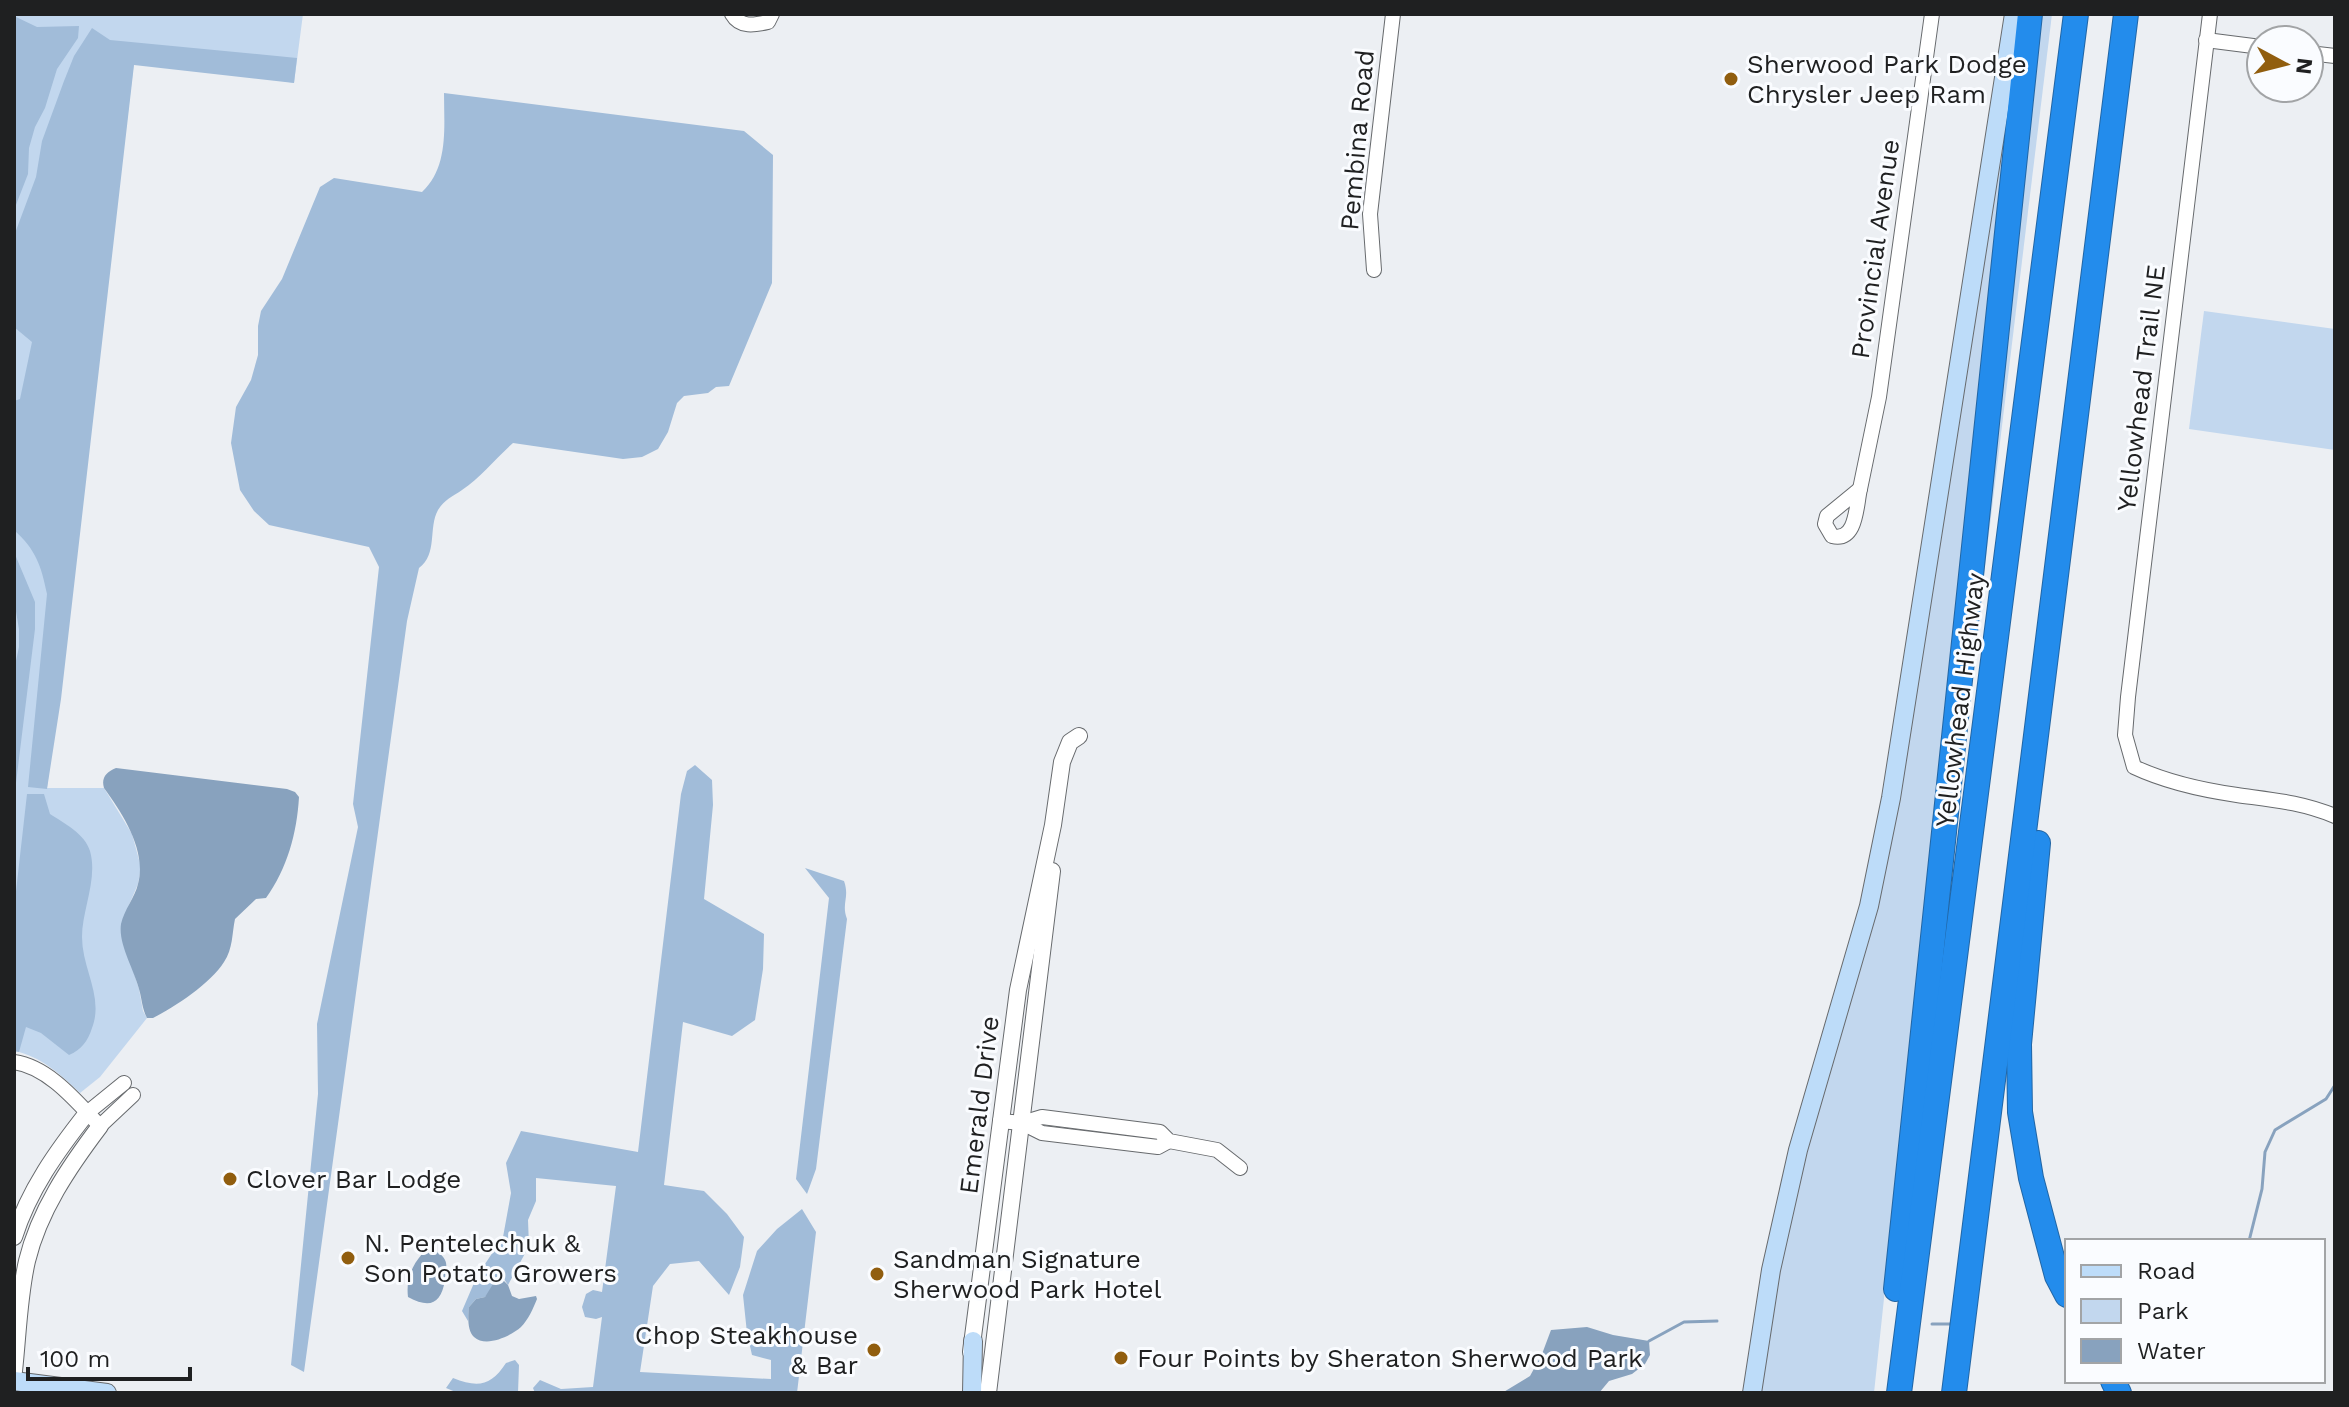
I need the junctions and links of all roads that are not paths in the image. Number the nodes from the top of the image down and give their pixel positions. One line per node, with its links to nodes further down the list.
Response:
1 (732, 14): 2 (street)
2 (772, 14)
3 (1393, 14): 14 (street, Pembina Road)
4 (1932, 14): 15 (street, Provincial Avenue)
5 (2014, 14): 36 (main road)
6 (2030, 14): 29 (highway)
7 (2076, 14): 29 (highway, Yellowhead Highway)
8 (2126, 14): 13 (highway)
9 (2143, 14): 13 (highway)
10 (2210, 14): 11 (street, Yellowhead Trail NE)
11 (2206, 40): 12 (street); 18 (street, Yellowhead Trail NE)
12 (2245, 45)
13 (2111, 134): 16 (highway)
14 (1374, 270)
15 (1860, 489)
16 (2042, 685): 27 (highway); 38 (highway)
17 (1079, 736): 19 (street, Emerald Drive)
18 (2335, 816)
19 (1053, 825): 22 (street, Emerald Drive); 23 (street, Emerald Drive)
20 (14, 1062): 21 (street)
21 (87, 1113): 24 (street); 24 (street); 26 (street)
22 (1000, 1121): 23 (street); 28 (street, Emerald Drive)
23 (1022, 1123): 25 (street); 35 (street, Emerald Drive)
24 (100, 1126): 30 (street)
25 (1240, 1168)
26 (14, 1237)
27 (2065, 1291)
28 (973, 1341): 33 (street, Emerald Drive); 34 (main road)
29 (1904, 1355): 37 (highway, Yellowhead Highway)
30 (14, 1371)
31 (14, 1381): 32 (main road)
32 (107, 1393)
33 (965, 1393)
34 (972, 1393)
35 (988, 1393)
36 (1752, 1393)
37 (1899, 1393)
38 (1954, 1393)

